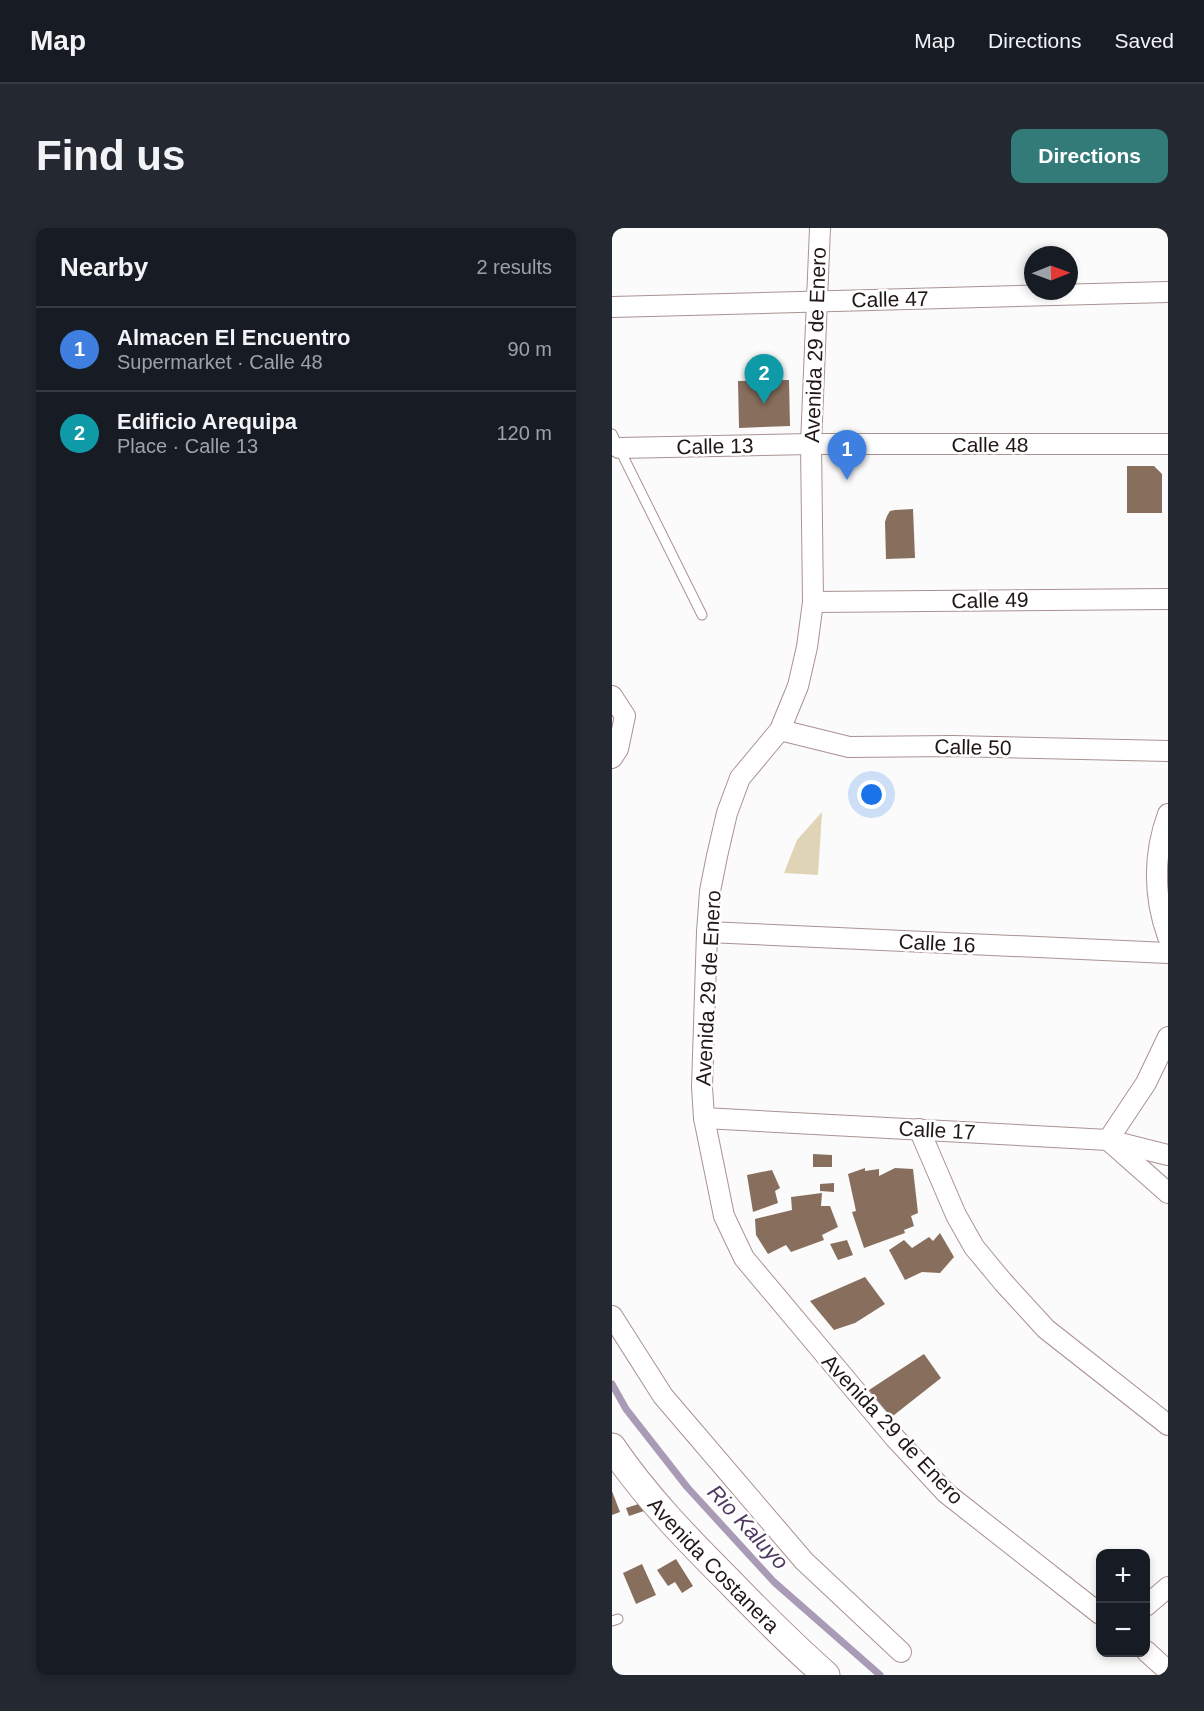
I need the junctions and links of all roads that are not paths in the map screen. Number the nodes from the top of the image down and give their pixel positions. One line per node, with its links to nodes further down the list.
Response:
1 (820, 228): 3 (street, Avenida 29 de Enero)
2 (1168, 292): 3 (street, Calle 47)
3 (818, 300): 4 (street, Calle 47); 6 (street, Avenida 29 de Enero)
4 (612, 307)
5 (615, 441): 6 (street, Calle 13); 10 (lane)
6 (811, 444): 7 (street, Calle 48); 9 (street, Avenida 29 de Enero)
7 (1168, 444)
8 (1168, 599): 9 (street, Calle 49)
9 (813, 602): 12 (street, Avenida 29 de Enero)
10 (702, 615)
11 (612, 696): 14 (street)
12 (780, 730): 13 (street, Calle 50); 16 (street, Avenida 29 de Enero)
13 (1168, 751)
14 (612, 758)
15 (1168, 814): 17 (street)
16 (707, 932): 18 (street, Calle 16); 20 (street, Avenida 29 de Enero)
17 (1168, 937)
18 (1168, 953)
19 (1168, 1037): 22 (street)
20 (704, 1118): 21 (street, Calle 17); 30 (street, Avenida 29 de Enero)
21 (919, 1130): 22 (street, Calle 17); 26 (street)
22 (1108, 1140): 23 (street, Calle 17); 24 (street)
23 (1168, 1155)
24 (1168, 1193)
25 (612, 1316): 31 (street)
26 (1168, 1425)
27 (612, 1447): 34 (main road, Avenida Costanera)
28 (1168, 1587): 29 (street)
29 (1149, 1603)
30 (1096, 1610)
31 (901, 1652)
32 (1150, 1655): 33 (street)
33 (1168, 1671)
34 (826, 1675)

